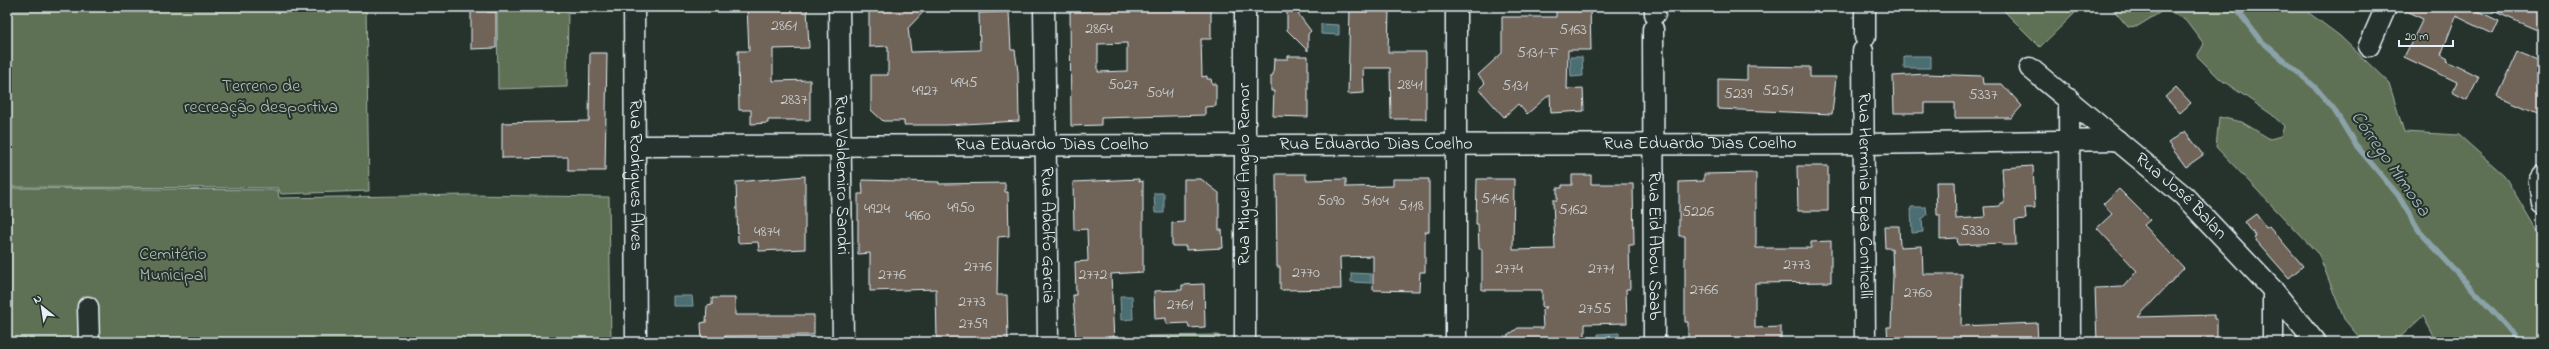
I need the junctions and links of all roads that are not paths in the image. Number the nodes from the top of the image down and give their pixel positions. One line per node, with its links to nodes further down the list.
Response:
1 (634, 7): 19 (street, Rua Rodrigues Alves)
2 (839, 7): 20 (street, Rua Valdemiro Sandri)
3 (1044, 7): 17 (street, Rua Adolfo Garcia)
4 (1245, 7): 18 (street, Rua Miguel Angelo Remor)
5 (1865, 7): 16 (street, Rua Herminia Egea Conticelli)
6 (2386, 7): 9 (street)
7 (1456, 12): 14 (street)
8 (1654, 17): 15 (street, Rua Eid Abou Saab)
9 (2369, 46)
10 (2030, 68): 11 (street, Rua José Balan)
11 (2068, 99): 12 (street, Rua José Balan); 13 (street)
12 (2117, 140): 13 (street, Rua Eduardo Dias Coelho); 23 (street, Rua José Balan)
13 (2069, 142): 16 (street, Rua Eduardo Dias Coelho); 33 (street)
14 (1456, 144): 15 (street, Rua Eduardo Dias Coelho); 18 (street, Rua Eduardo Dias Coelho); 30 (street)
15 (1653, 144): 16 (street, Rua Eduardo Dias Coelho); 31 (street, Rua Eid Abou Saab)
16 (1864, 144): 32 (street, Rua Herminia Egea Conticelli)
17 (1046, 145): 18 (street, Rua Eduardo Dias Coelho); 20 (street, Rua Eduardo Dias Coelho); 28 (street, Rua Adolfo Garcia)
18 (1245, 145): 29 (street, Rua Miguel Angelo Remor)
19 (635, 146): 20 (street, Rua Eduardo Dias Coelho); 26 (street, Rua Rodrigues Alves)
20 (841, 146): 27 (street, Rua Valdemiro Sandri)
21 (2542, 176): 22 (street)
22 (2542, 204)
23 (2273, 290): 34 (street); 35 (street, Rua José Balan)
24 (88, 307): 25 (street)
25 (88, 342)
26 (636, 342)
27 (843, 342)
28 (1048, 342)
29 (1245, 342)
30 (1456, 342)
31 (1654, 342)
32 (1865, 342)
33 (2070, 342)
34 (2273, 342)
35 (2315, 342)

